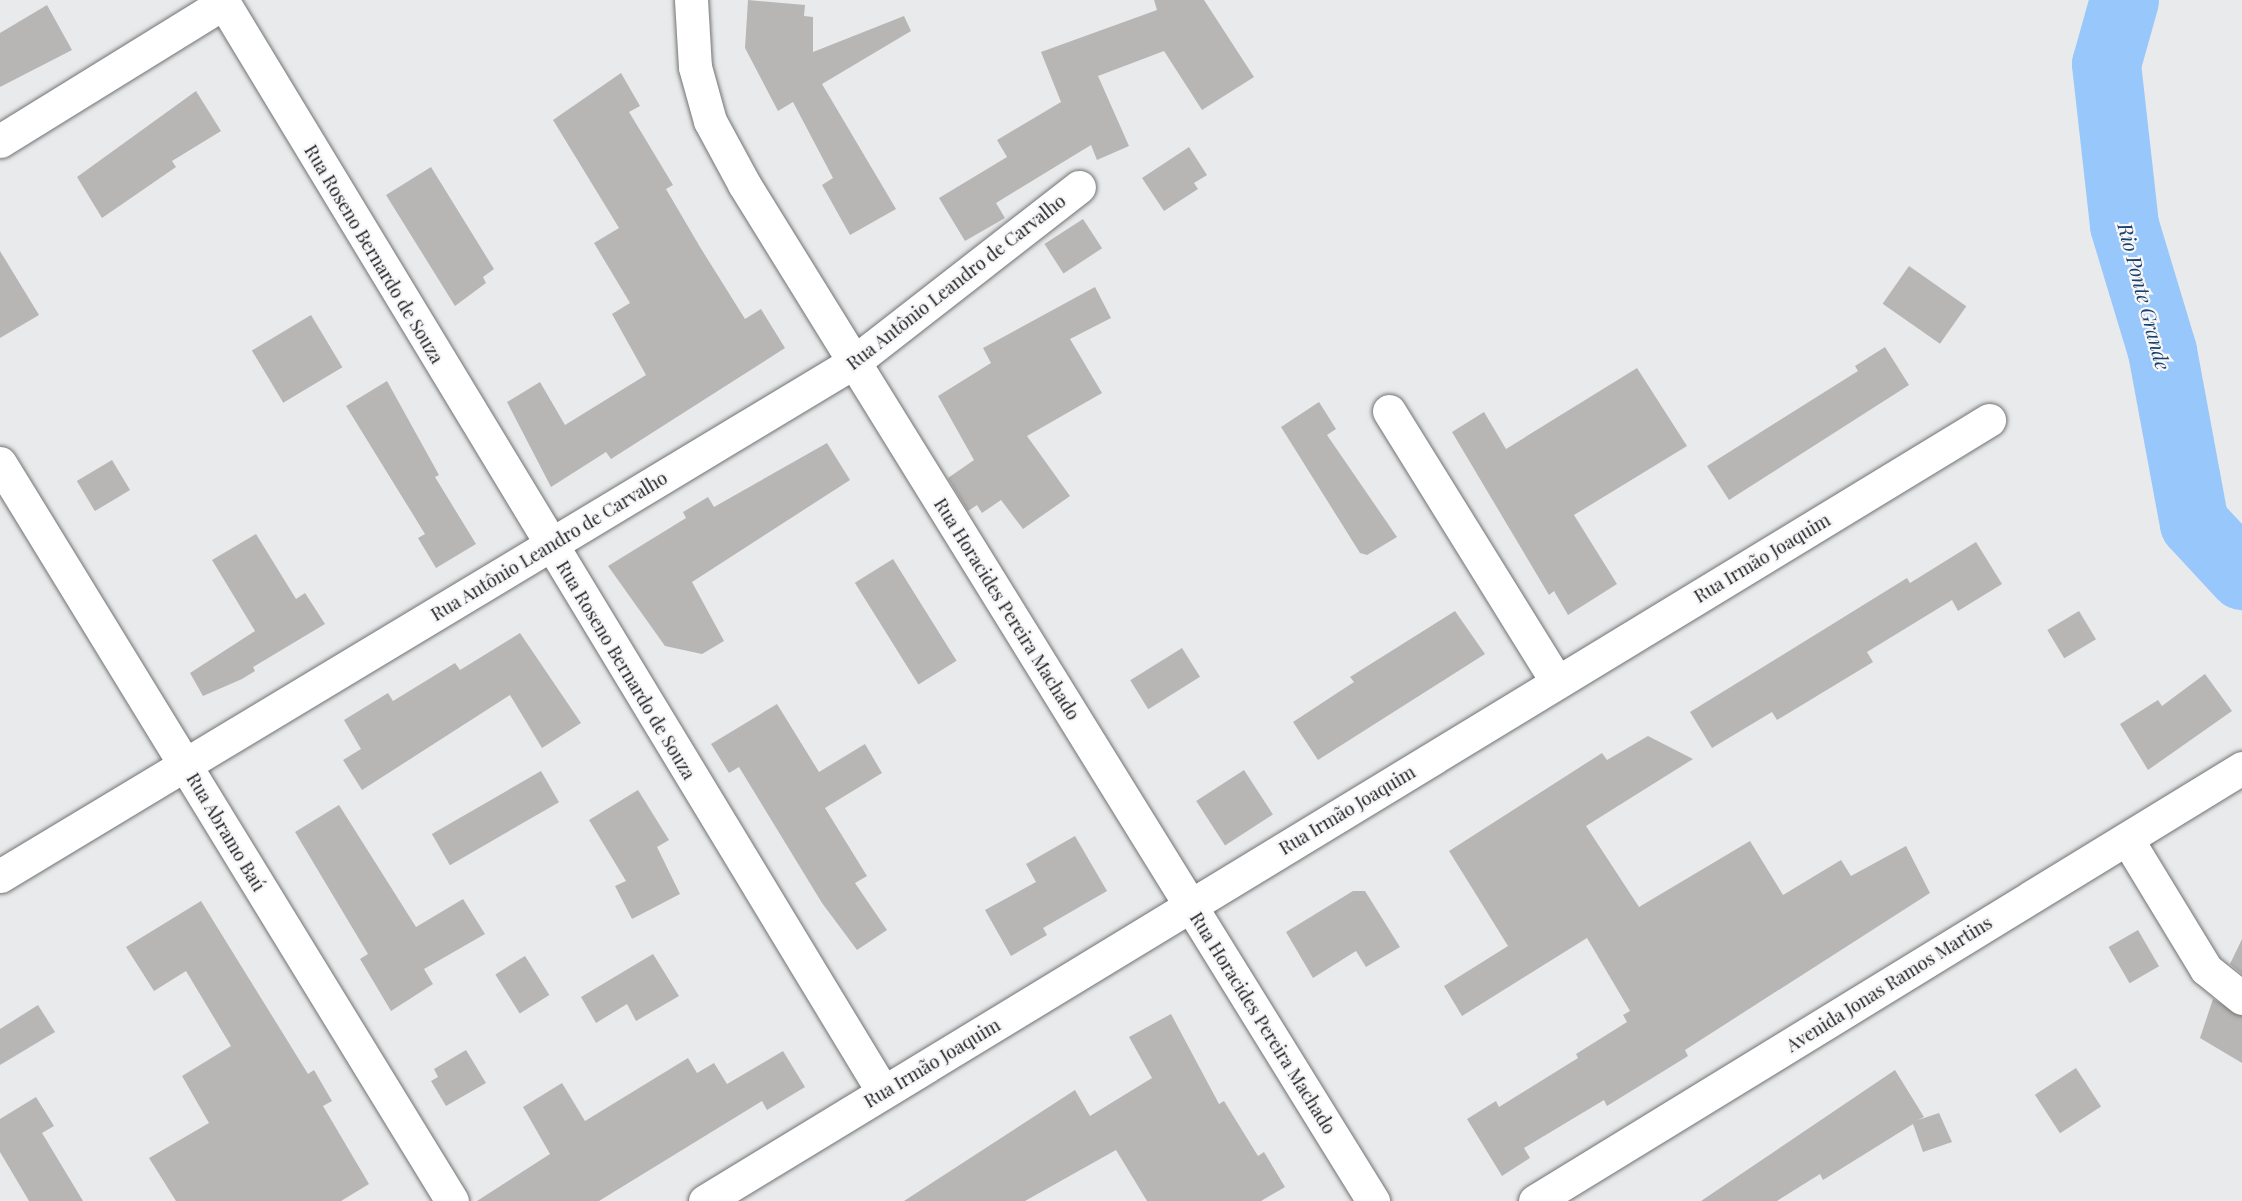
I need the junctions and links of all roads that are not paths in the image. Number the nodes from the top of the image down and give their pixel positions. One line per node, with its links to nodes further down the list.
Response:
1 (691, 0): 5 (street, Rua Horacides Pereira Machado)
2 (222, 2): 3 (street); 9 (street, Rua Roseno Bernardo de Souza)
3 (0, 141)
4 (1079, 187): 5 (street, Rua Antônio Leandro de Carvalho)
5 (854, 362): 9 (street, Rua Antônio Leandro de Carvalho); 15 (street, Rua Horacides Pereira Machado)
6 (1389, 411): 10 (street)
7 (1989, 420): 10 (street, Rua Irmão Joaquim)
8 (0, 463): 11 (street, Rua Abramo Baú)
9 (550, 545): 11 (street, Rua Antônio Leandro de Carvalho); 17 (street, Rua Roseno Bernardo de Souza)
10 (1557, 682): 15 (street, Rua Irmão Joaquim)
11 (185, 765): 14 (street, Rua Antônio Leandro de Carvalho); 18 (street, Rua Abramo Baú)
12 (2242, 768): 13 (street, Avenida Jonas Ramos Martins)
13 (2127, 839): 16 (street); 21 (street, Avenida Jonas Ramos Martins)
14 (0, 876)
15 (1191, 905): 17 (street, Rua Irmão Joaquim); 20 (street, Rua Horacides Pereira Machado)
16 (2242, 998)
17 (883, 1092): 19 (street, Rua Irmão Joaquim)
18 (452, 1201)
19 (705, 1201)
20 (1373, 1201)
21 (1535, 1201)

